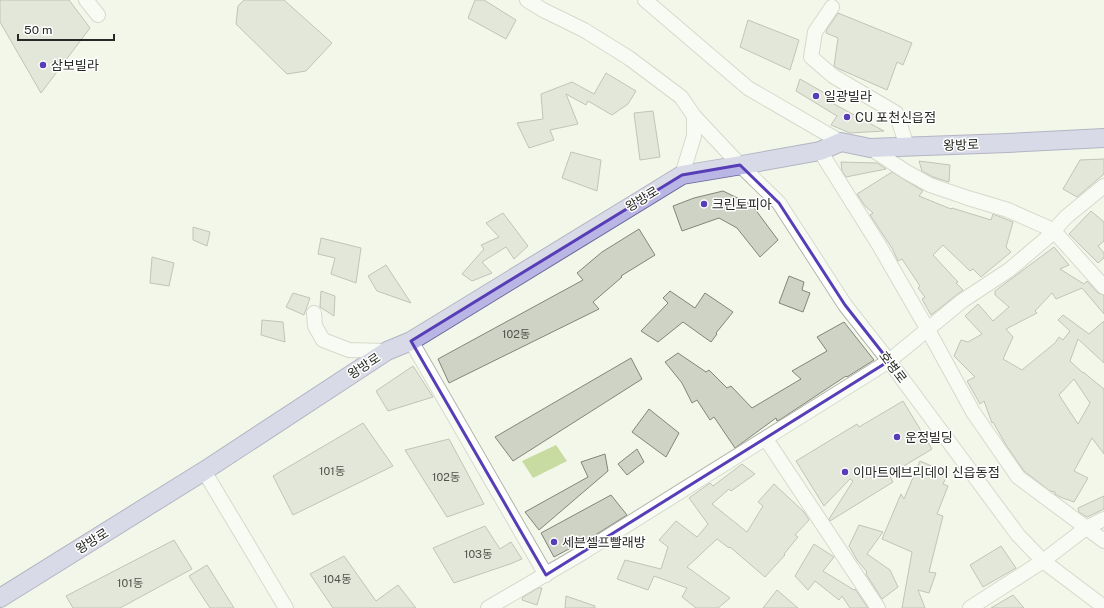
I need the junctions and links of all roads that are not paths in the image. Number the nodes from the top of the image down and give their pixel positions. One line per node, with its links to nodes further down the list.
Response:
1 (86, 0): 5 (street)
2 (527, 0): 6 (street, 호병로)
3 (644, 0): 8 (street)
4 (832, 7): 9 (street)
5 (98, 15)
6 (694, 116): 12 (street, 호병로); 13 (street)
7 (1104, 138): 9 (main road, 왕방로)
8 (841, 142): 10 (main road, 왕방로); 11 (main road)
9 (908, 146): 10 (main road, 왕방로)
10 (870, 148): 15 (street)
11 (820, 151): 12 (main road, 왕방로); 18 (street)
12 (741, 165): 13 (main road, 왕방로); 21 (street, 호병로)
13 (682, 175): 19 (main road, 왕방로)
14 (1104, 186): 15 (street)
15 (1053, 230): 16 (street); 18 (street)
16 (1104, 287)
17 (314, 313): 20 (street)
18 (928, 330): 21 (street); 25 (street)
19 (411, 341): 20 (main road, 왕방로); 28 (street)
20 (387, 351): 23 (main road, 왕방로)
21 (889, 361): 22 (street); 27 (street, 호병로)
22 (766, 439): 28 (street); 33 (street)
23 (204, 471): 29 (main road, 왕방로); 31 (street)
24 (1104, 518): 25 (street)
25 (1086, 528): 26 (street); 27 (street)
26 (1104, 541)
27 (1043, 561): 30 (street, 호병로); 34 (street)
28 (546, 575): 32 (street)
29 (0, 598)
30 (1104, 607)
31 (286, 608)
32 (488, 608)
33 (878, 608)
34 (970, 608)

